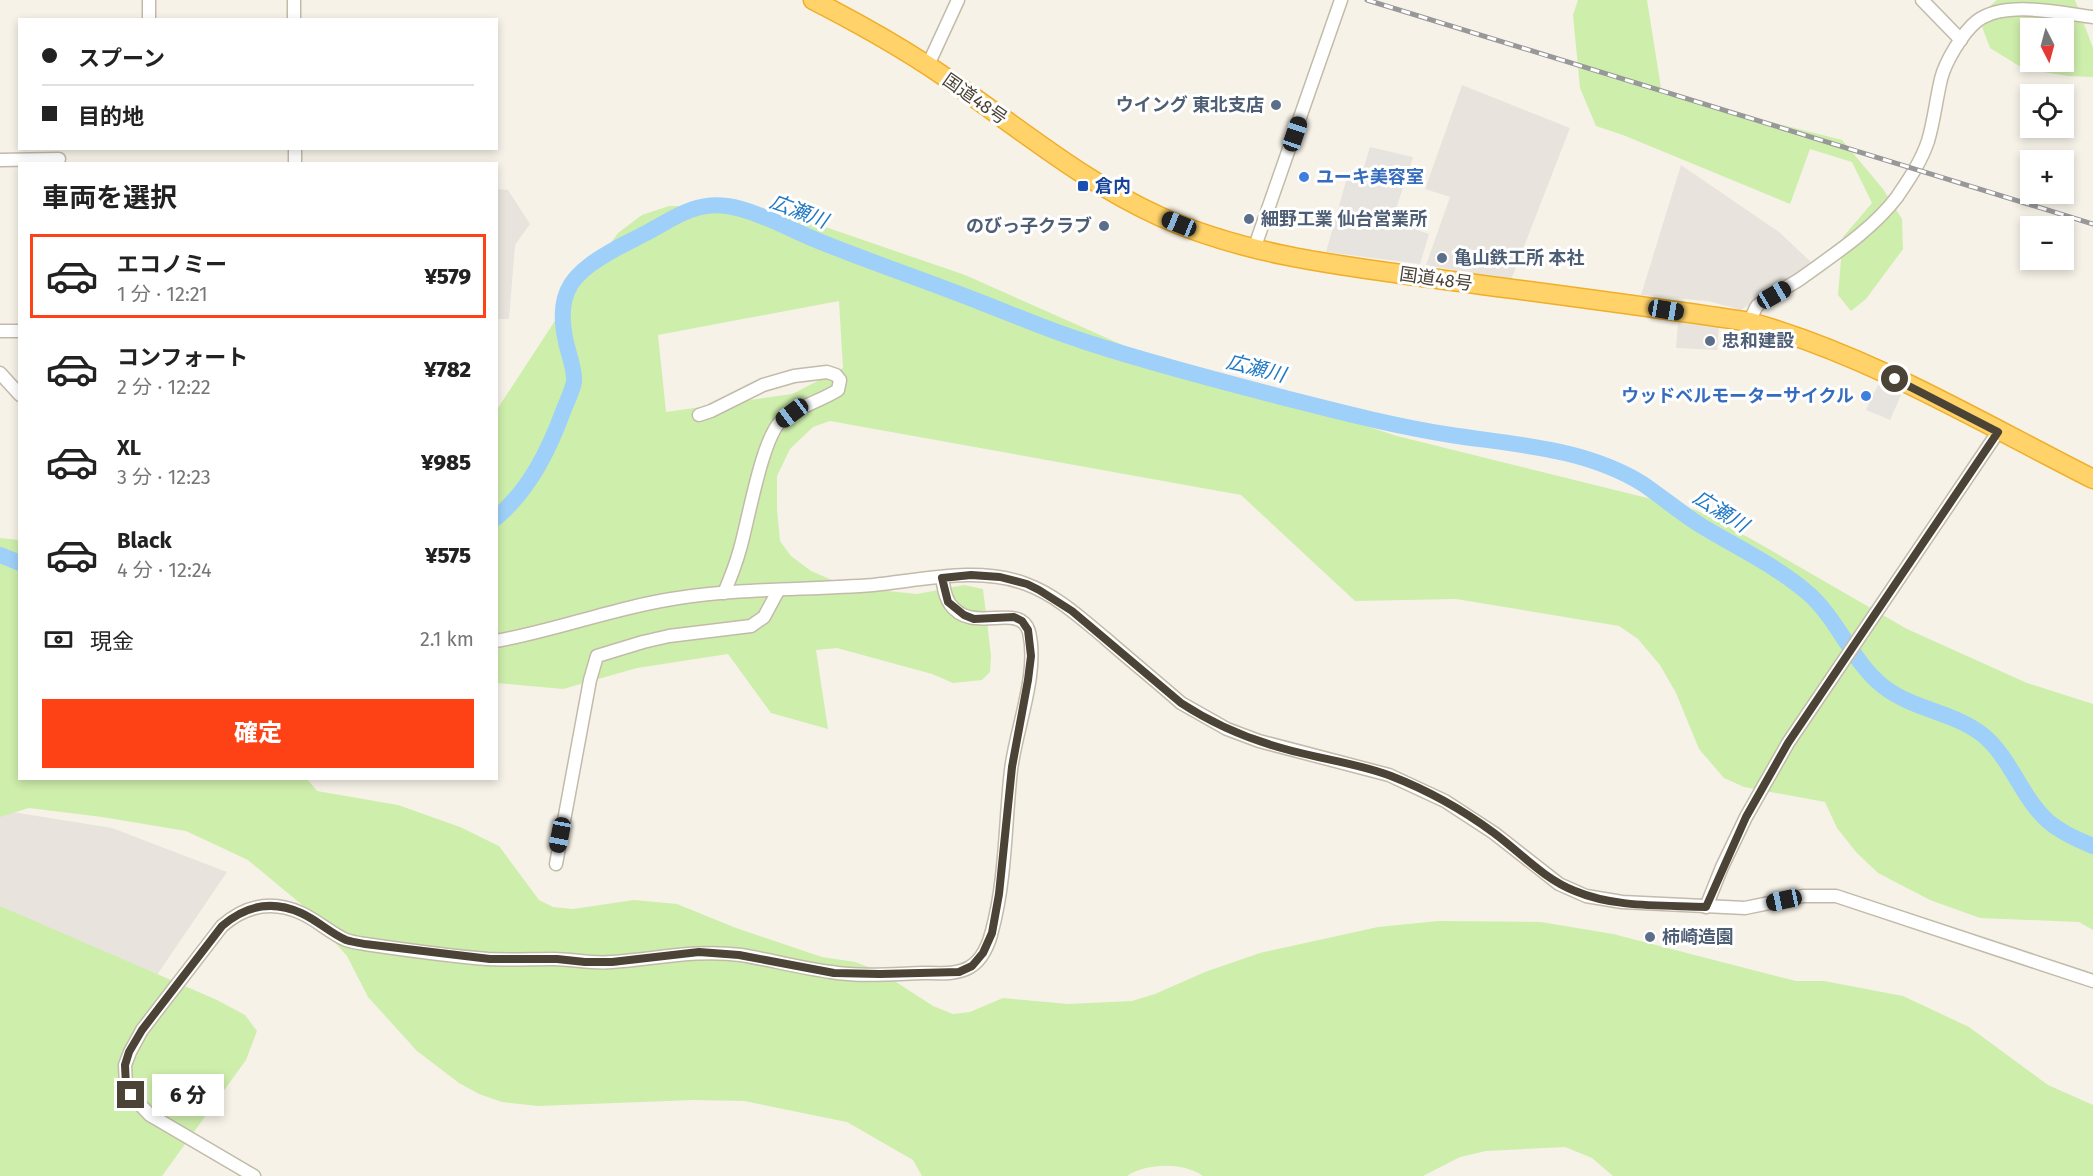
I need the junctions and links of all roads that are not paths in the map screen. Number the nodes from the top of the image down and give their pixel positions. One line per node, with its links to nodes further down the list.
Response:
1 (149, 0): 8 (street)
2 (294, 0): 9 (street)
3 (813, 0): 11 (highway, 国道48号)
4 (958, 0): 11 (street)
5 (1341, 0): 14 (street)
6 (1922, 0): 10 (street)
7 (2093, 17): 10 (street)
8 (149, 18)
9 (294, 18)
10 (1961, 40): 15 (street)
11 (928, 65): 14 (highway, 国道48号)
12 (59, 159): 13 (street)
13 (0, 160)
14 (1254, 249): 15 (highway, 国道48号)
15 (1750, 322): 21 (highway, 国道48号)
16 (18, 331): 17 (street)
17 (0, 332)
18 (0, 373): 19 (street)
19 (18, 392)
20 (699, 415): 25 (street)
21 (1998, 432): 22 (highway, 国道48号); 28 (street)
22 (2093, 479)
23 (942, 578): 24 (street); 28 (street); 30 (street)
24 (778, 591): 25 (street); 27 (street)
25 (724, 593): 26 (street)
26 (498, 641)
27 (556, 864)
28 (1706, 907): 29 (street)
29 (2093, 981)
30 (254, 1176)

